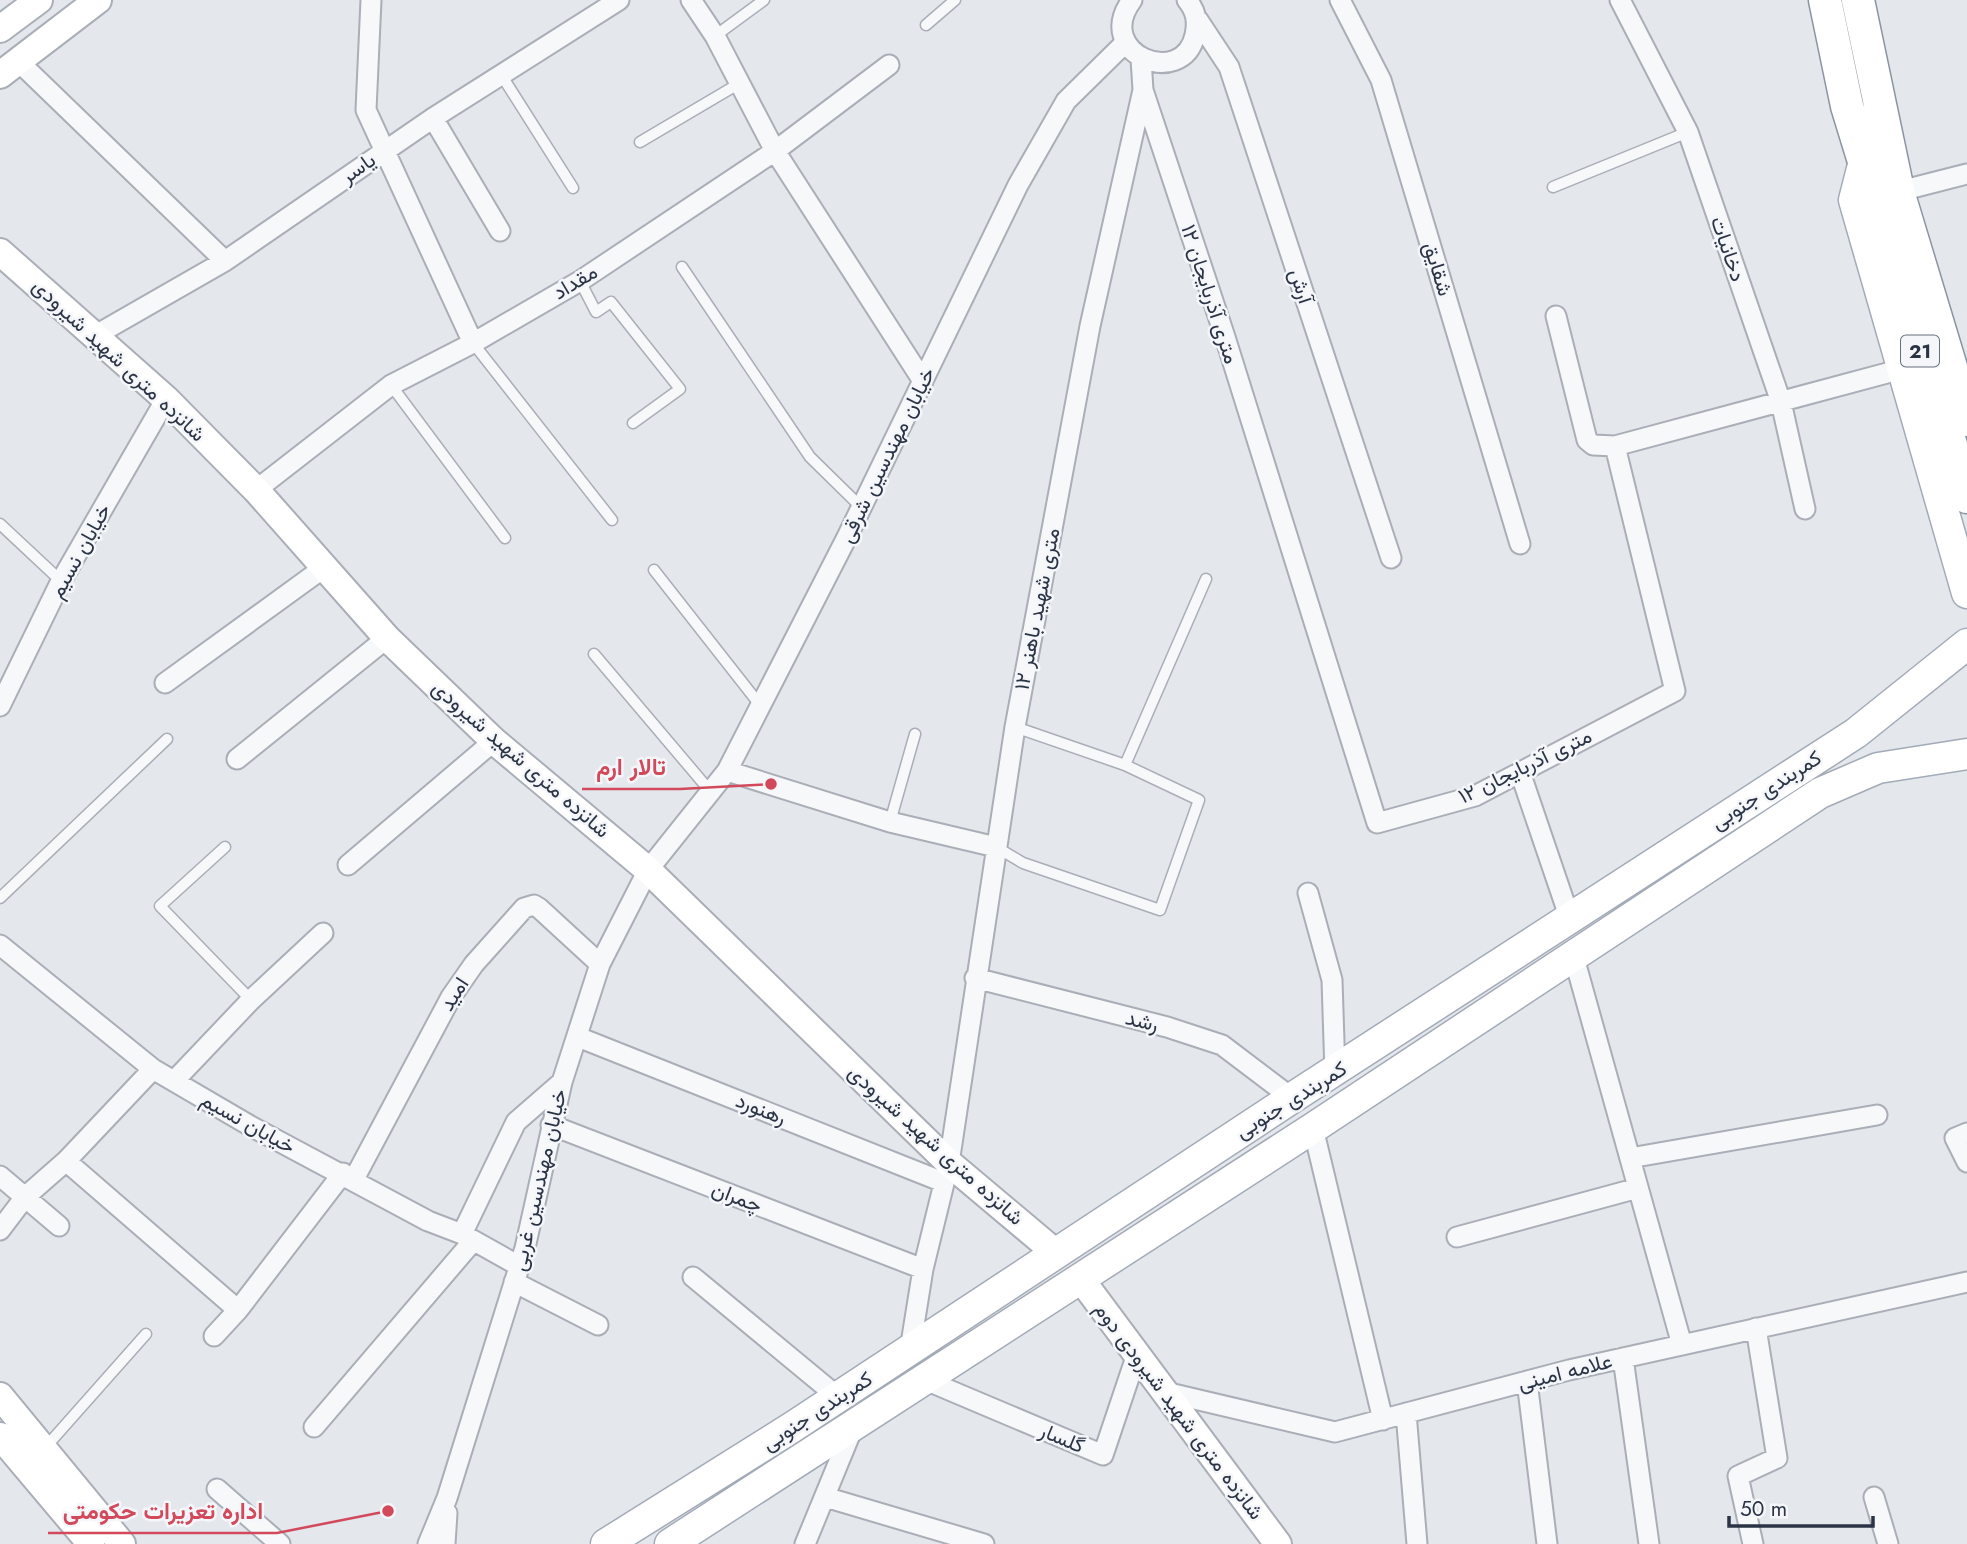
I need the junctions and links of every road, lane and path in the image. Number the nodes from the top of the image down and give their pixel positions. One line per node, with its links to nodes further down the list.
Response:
1 (39, 0): 15 (main road)
2 (98, 0): 20 (main road)
3 (371, 0): 27 (street)
4 (619, 0): 21 (street, یاسر)
5 (691, 0): 16 (street)
6 (764, 0): 16 (lane)
7 (955, 0): 14 (lane)
8 (1132, 0): 17 (street)
9 (1340, 0): 58 (street, شقایق)
10 (1620, 0): 25 (street, دخانیات)
11 (1825, 0): 29 (highway, 21)
12 (1858, 0): 29 (highway, 21)
13 (1191, 6): 18 (street); 59 (street, آرش)
14 (926, 25)
15 (0, 29)
16 (715, 36): 22 (street)
17 (1125, 42): 18 (street); 44 (street, خیابان مهندسین شرقی)
18 (1141, 59): 23 (street, ۱۲ متری شهید باهنر)
19 (889, 65): 28 (street, مقداد)
20 (9, 68): 36 (street)
21 (502, 76): 24 (street, یاسر); 32 (lane)
22 (740, 83): 26 (lane); 28 (street)
23 (1143, 90): 71 (street, ۱۲ متری شهید باهنر); 80 (street, ۱۲ متری آذربایجان)
24 (433, 118): 27 (street, یاسر); 34 (street)
25 (1688, 132): 31 (lane); 47 (street, دخانیات)
26 (640, 142)
27 (386, 149): 36 (street, یاسر); 41 (street)
28 (775, 151): 38 (street, مقداد); 44 (street)
29 (1877, 158): 33 (highway, 21); 42 (main road)
30 (1967, 174): 33 (street)
31 (1553, 187)
32 (573, 188)
33 (1896, 196): 43 (main road); 48 (highway, 21); 52 (highway, 21)
34 (499, 231)
35 (0, 252): 40 (main road, شانزده متری شهید شیرودی)
36 (225, 261): 40 (street, یاسر)
37 (682, 267): 53 (lane)
38 (580, 281): 41 (street, مقداد); 49 (lane)
39 (1556, 316): 50 (street)
40 (96, 335): 46 (main road, شانزده متری شهید شیرودی)
41 (473, 343): 45 (street, مقداد); 55 (lane)
42 (1902, 369): 47 (street); 63 (main road)
43 (1967, 380)
44 (923, 381): 53 (street, خیابان مهندسین شرقی)
45 (391, 385): 51 (street, مقداد); 57 (lane)
46 (166, 399): 51 (main road, شانزده متری شهید شیرودی); 64 (street, خیابان نسیم)
47 (1781, 402): 50 (street); 54 (street, دخانیات)
48 (1967, 420)
49 (633, 423)
50 (1615, 446): 80 (street, ۱۲ متری آذربایجان)
51 (256, 490): 60 (main road, شانزده متری شهید شیرودی)
52 (1967, 497)
53 (862, 508): 70 (street, خیابان مهندسین شرقی)
54 (1805, 509)
55 (612, 520)
56 (0, 524): 64 (lane)
57 (505, 538)
58 (1520, 544)
59 (1391, 558)
60 (322, 569): 65 (main road, شانزده متری شهید شیرودی); 68 (street)
61 (654, 570): 70 (lane)
62 (1206, 579): 77 (lane)
63 (1965, 580)
64 (61, 581): 69 (street, خیابان نسیم)
65 (387, 638): 74 (main road, شانزده متری شهید شیرودی); 76 (street)
66 (1967, 644): 78 (main road, کمربندی جنوبی)
67 (594, 654): 81 (lane)
68 (165, 683)
69 (3, 695)
70 (760, 705): 79 (street, خیابان مهندسین شرقی)
71 (1015, 727): 77 (lane); 84 (street, ۱۲ متری شهید باهنر)
72 (915, 734): 83 (lane)
73 (167, 739): 89 (lane)
74 (494, 741): 86 (street); 87 (main road, شانزده متری شهید شیرودی)
75 (1967, 754): 82 (main road, کمربندی جنوبی)
76 (237, 759)
77 (1125, 765): 84 (lane)
78 (1802, 766): 82 (main road); 90 (main road, کمربندی جنوبی)
79 (727, 771): 81 (street, خیابان مهندسین شرقی); 83 (street)
80 (1520, 772): 90 (street)
81 (710, 791): 87 (street, خیابان مهندسین شرقی)
82 (1820, 793): 93 (main road, کمربندی جنوبی)
83 (890, 822): 84 (street)
84 (996, 846): 95 (street, ۱۲ متری شهید باهنر)
85 (225, 847): 96 (lane)
86 (348, 865)
87 (648, 870): 94 (street, خیابان مهندسین غربی); 110 (main road, شانزده متری شهید شیرودی)
88 (1308, 893): 99 (street)
89 (0, 898)
90 (1570, 919): 99 (main road, کمربندی جنوبی)
91 (323, 933): 96 (street)
92 (0, 945): 98 (street, خیابان نسیم)
93 (1573, 954): 105 (main road, کمربندی جنوبی); 107 (street)
94 (600, 964): 97 (street, خیابان مهندسین غربی); 112 (street, امید)
95 (975, 978): 102 (street, رشد); 110 (street, ۱۲ متری شهید باهنر)
96 (251, 1000): 100 (street)
97 (578, 1037): 101 (street, خیابان مهندسین غربی); 110 (street, رهنورد)
98 (153, 1069): 100 (street, خیابان نسیم); 108 (street)
99 (1335, 1073): 102 (main road, کمربندی جنوبی)
100 (174, 1081): 112 (street, خیابان نسیم)
101 (562, 1082): 104 (street, خیابان مهندسین غربی); 118 (street)
102 (1292, 1098): 119 (main road, کمربندی جنوبی)
103 (1877, 1115): 107 (street)
104 (551, 1125): 120 (street, چمران); 121 (street, خیابان مهندسین غربی)
105 (1313, 1128): 123 (main road, کمربندی جنوبی); 140 (street)
106 (1967, 1133): 109 (street)
107 (1630, 1158): 113 (street)
108 (66, 1161): 114 (street); 125 (street)
109 (1967, 1162)
110 (946, 1172): 119 (main road, شانزده متری شهید شیرودی); 120 (street, ۱۲ متری شهید باهنر)
111 (0, 1176): 114 (street)
112 (348, 1176): 118 (street, خیابان نسیم); 125 (street)
113 (1638, 1188): 117 (street); 130 (street)
114 (25, 1197): 115 (street); 116 (street)
115 (59, 1226)
116 (0, 1230)
117 (1457, 1237)
118 (467, 1238): 121 (street, خیابان نسیم); 142 (street)
119 (1056, 1253): 123 (main road); 131 (main road, کمربندی جنوبی)
120 (923, 1269): 131 (street, ۱۲ متری شهید باهنر)
121 (517, 1274): 126 (street, خیابان نسیم); 148 (street, خیابان مهندسین غربی)
122 (693, 1277): 138 (street)
123 (1080, 1278): 132 (main road, شانزده متری شهید شیرودی دوم); 134 (main road, کمربندی جنوبی)
124 (1967, 1282): 127 (street, علامه امینی)
125 (238, 1310): 129 (street)
126 (598, 1325)
127 (1756, 1328): 130 (street, علامه امینی); 163 (street)
128 (146, 1334): 144 (lane)
129 (214, 1336)
130 (1682, 1345): 133 (street, علامه امینی)
131 (910, 1350): 138 (main road, کمربندی جنوبی)
132 (1137, 1354): 134 (street, گلسار); 136 (main road, شانزده متری شهید شیرودی دوم)
133 (1623, 1358): 135 (street, علامه امینی); 162 (street)
134 (923, 1379): 141 (main road, کمربندی جنوبی)
135 (1527, 1381): 139 (street, علامه امینی); 161 (street)
136 (1165, 1392): 140 (street, علامه امینی); 159 (main road, شانزده متری شهید شیرودی دوم)
137 (0, 1396): 144 (main road)
138 (838, 1397): 155 (main road, کمربندی جنوبی)
139 (1406, 1413): 140 (street, علامه امینی); 160 (street)
140 (1383, 1420)
141 (855, 1423): 146 (street); 156 (main road, کمربندی جنوبی)
142 (314, 1427)
143 (0, 1436): 149 (main road)
144 (44, 1449): 149 (main road)
145 (217, 1489): 152 (street)
146 (824, 1497): 157 (street); 158 (street)
147 (1874, 1497): 164 (street)
148 (447, 1498): 153 (street); 154 (street)
149 (81, 1514): 150 (main road); 151 (main road)
150 (91, 1544)
151 (122, 1544)
152 (280, 1544)
153 (428, 1544)
154 (445, 1544)
155 (606, 1544)
156 (670, 1544)
157 (805, 1544)
158 (984, 1544)
159 (1278, 1544)
160 (1417, 1544)
161 (1547, 1544)
162 (1649, 1544)
163 (1754, 1544)
164 (1888, 1544)

